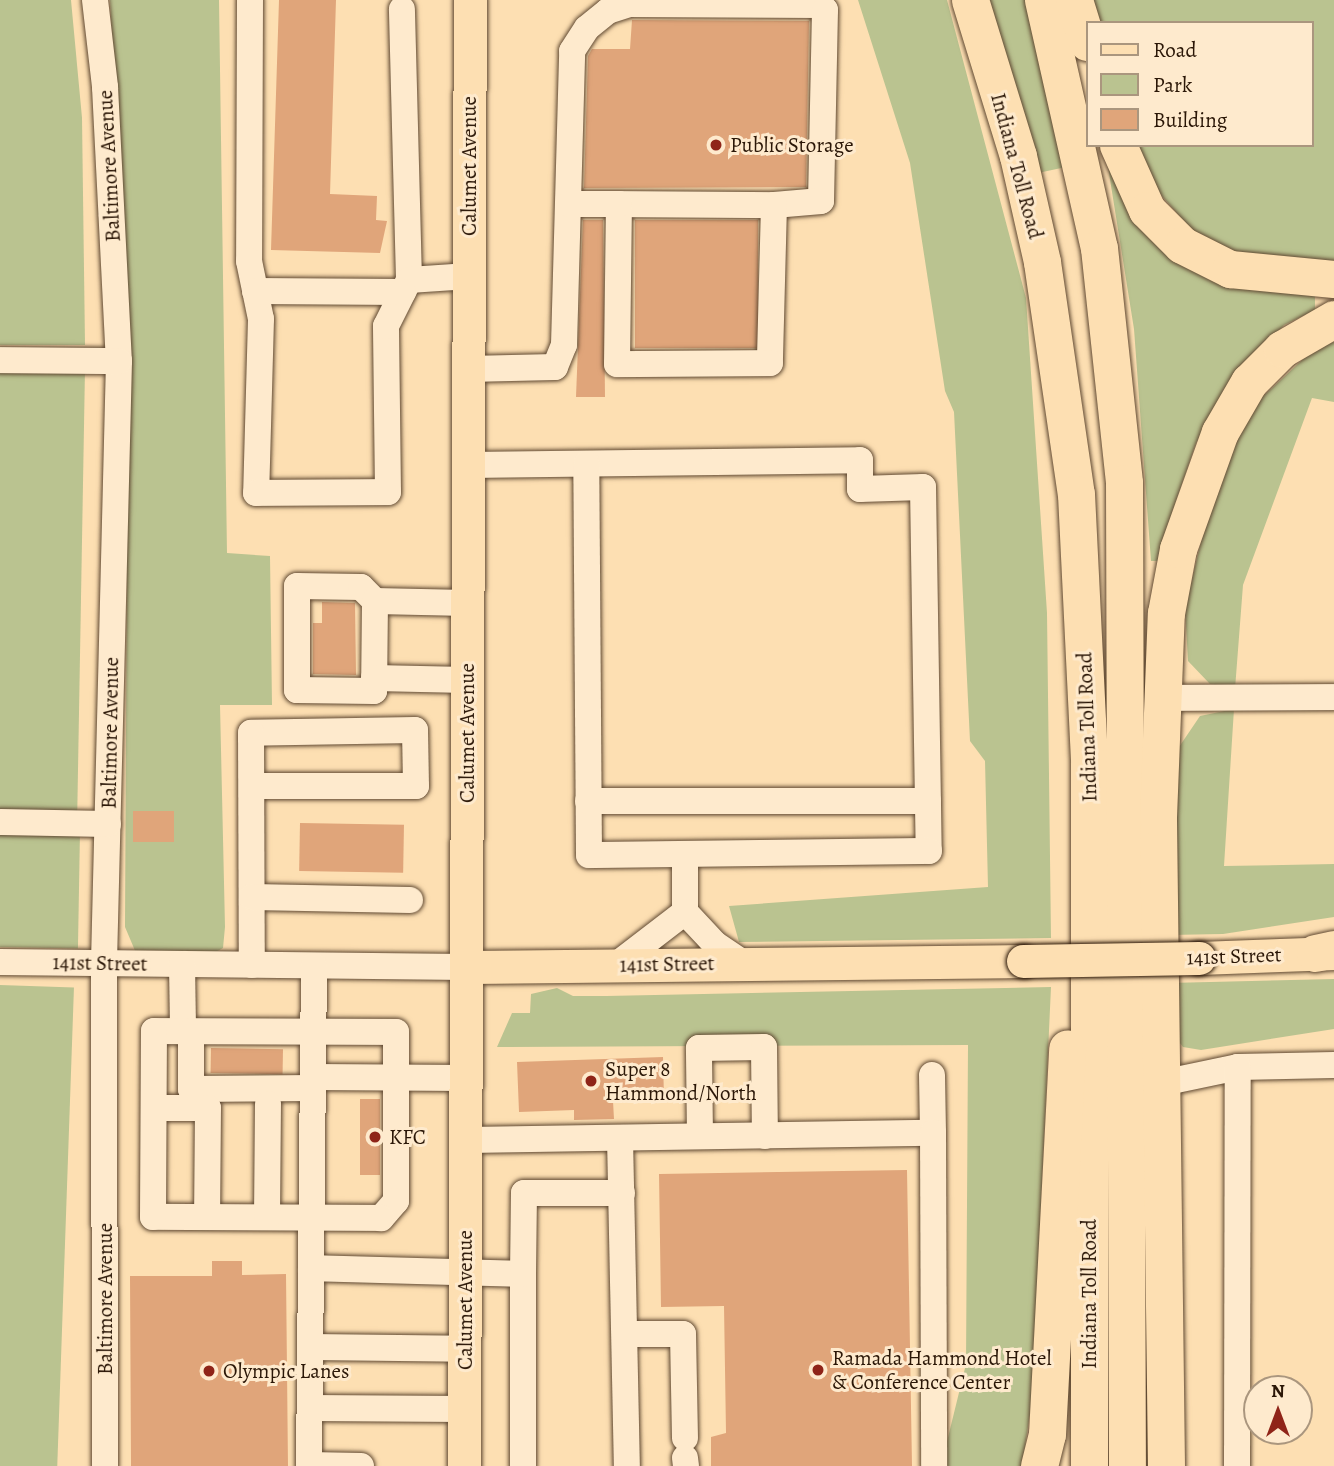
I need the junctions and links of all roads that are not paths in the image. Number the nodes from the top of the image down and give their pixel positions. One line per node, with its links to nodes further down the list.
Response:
1 (95, 0): 19 (street, Baltimore Avenue)
2 (250, 0): 16 (street)
3 (470, 0): 13 (main road, Calumet Avenue)
4 (970, 0): 36 (highway, Indiana Toll Road)
5 (1043, 0): 86 (highway, Indiana Toll Road)
6 (1074, 0): 8 (highway)
7 (402, 9): 15 (street)
8 (1086, 39)
9 (1119, 147): 14 (highway)
10 (569, 204): 11 (street); 12 (street); 20 (street)
11 (619, 204): 12 (street); 12 (street)
12 (774, 205)
13 (469, 275): 15 (street); 20 (main road, Calumet Avenue)
14 (1334, 279)
15 (406, 286): 16 (street); 16 (street)
16 (255, 291)
17 (1334, 319): 28 (highway)
18 (0, 360): 19 (street)
19 (119, 362): 33 (street, Baltimore Avenue)
20 (468, 369): 22 (main road, Calumet Avenue)
21 (586, 464): 22 (street); 30 (street); 31 (street)
22 (468, 465): 24 (main road, Calumet Avenue)
23 (375, 601): 24 (street); 25 (street); 25 (street)
24 (467, 603): 26 (main road, Calumet Avenue)
25 (374, 678): 26 (street)
26 (467, 680): 47 (main road, Calumet Avenue)
27 (1334, 697): 28 (street)
28 (1161, 698): 56 (highway)
29 (252, 786): 29 (street); 35 (street)
30 (588, 801): 31 (street); 34 (street)
31 (928, 801): 34 (street)
32 (0, 822): 33 (street)
33 (107, 824): 41 (street, Baltimore Avenue)
34 (685, 854): 38 (street)
35 (252, 897): 37 (street); 44 (street)
36 (1090, 899): 84 (highway); 85 (highway, Indiana Toll Road)
37 (410, 900)
38 (685, 912): 42 (street); 45 (street)
39 (1328, 952): 42 (main road, 141st Street, bridge)
40 (0, 962): 41 (street, 141st Street)
41 (104, 963): 43 (street, 141st Street); 78 (street, Baltimore Avenue)
42 (743, 963): 45 (main road, 141st Street)
43 (182, 964): 44 (street, 141st Street); 48 (street)
44 (252, 965): 46 (street, 141st Street)
45 (616, 965): 47 (main road, 141st Street)
46 (314, 966): 47 (street, 141st Street); 49 (street)
47 (466, 967): 54 (main road, Calumet Avenue)
48 (187, 1031): 49 (street); 55 (street); 58 (street)
49 (314, 1032): 53 (street); 55 (street)
50 (1334, 1065): 51 (street)
51 (1238, 1067): 56 (street); 88 (street)
52 (932, 1075): 59 (street)
53 (396, 1077): 54 (street); 55 (street); 67 (street)
54 (465, 1078): 63 (main road, Calumet Avenue)
55 (313, 1082): 67 (street)
56 (1162, 1083): 87 (highway)
57 (268, 1104): 66 (street)
58 (154, 1108): 65 (street); 65 (street)
59 (933, 1133): 61 (street); 83 (street)
60 (700, 1136): 61 (street); 61 (street); 62 (street)
61 (765, 1136)
62 (621, 1138): 63 (street); 64 (street)
63 (466, 1140): 69 (main road, Calumet Avenue)
64 (622, 1193): 70 (street); 71 (street)
65 (207, 1217): 66 (street)
66 (267, 1217): 67 (street)
67 (312, 1217): 68 (street)
68 (311, 1268): 69 (street); 72 (street)
69 (465, 1272): 70 (street); 73 (main road, Calumet Avenue)
70 (523, 1274): 81 (street)
71 (625, 1334): 76 (street); 82 (street)
72 (311, 1348): 73 (street); 74 (street)
73 (464, 1349): 75 (main road, Calumet Avenue)
74 (310, 1408): 75 (street); 77 (street)
75 (464, 1409): 80 (main road, Calumet Avenue)
76 (686, 1454)
77 (309, 1465): 79 (street)
78 (105, 1466)
79 (361, 1466)
80 (464, 1466)
81 (523, 1466)
82 (627, 1466)
83 (934, 1466)
84 (1039, 1466)
85 (1089, 1466)
86 (1127, 1466)
87 (1166, 1466)
88 (1237, 1466)

